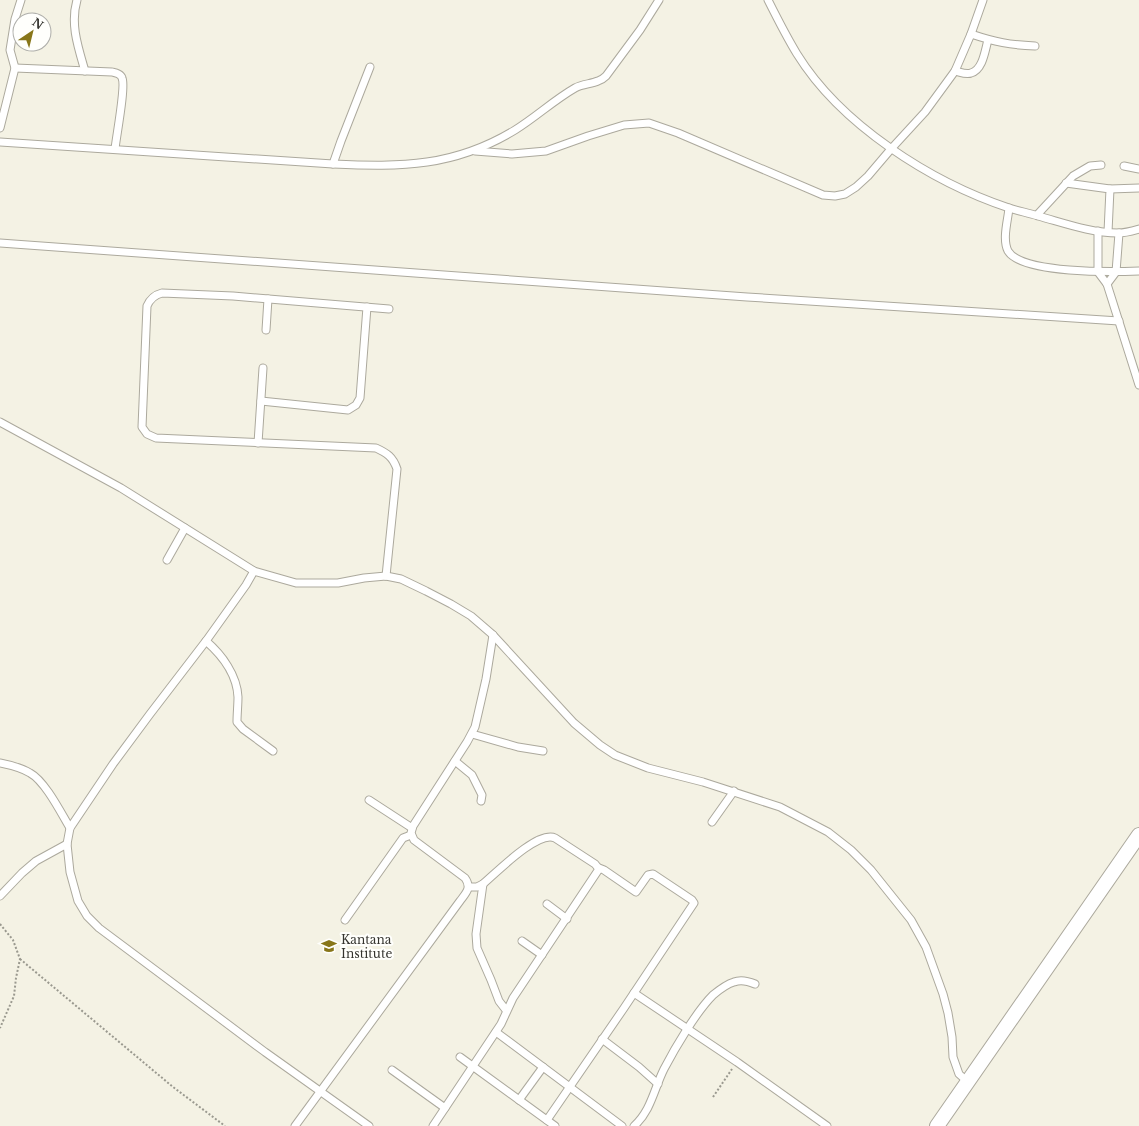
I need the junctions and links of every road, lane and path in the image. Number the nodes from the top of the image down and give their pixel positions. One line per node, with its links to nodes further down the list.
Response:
1 (21, 0): 10 (lane)
2 (77, 0): 11 (lane)
3 (659, 0): 17 (lane)
4 (768, 0): 15 (lane)
5 (983, 0): 6 (lane)
6 (971, 34): 7 (lane); 12 (lane)
7 (988, 40): 8 (lane); 12 (lane)
8 (1035, 46)
9 (370, 67): 18 (lane)
10 (15, 68): 11 (lane); 13 (lane)
11 (85, 70): 16 (lane)
12 (955, 71): 15 (lane)
13 (0, 128)
14 (0, 142): 16 (lane)
15 (891, 149): 17 (lane); 25 (lane)
16 (115, 150): 18 (lane)
17 (474, 151): 18 (lane)
18 (333, 164)
19 (1101, 165): 22 (lane)
20 (1124, 166): 21 (lane)
21 (1139, 169)
22 (1066, 183): 24 (lane); 26 (lane)
23 (1139, 188): 24 (lane)
24 (1110, 189): 29 (lane)
25 (1009, 208): 26 (lane); 33 (lane)
26 (1037, 216): 28 (lane)
27 (1139, 229): 30 (lane)
28 (1098, 231): 29 (lane); 33 (lane)
29 (1108, 232): 30 (lane)
30 (1119, 233): 34 (lane)
31 (0, 243): 39 (lane)
32 (1139, 271): 34 (lane)
33 (1098, 272): 34 (lane); 35 (lane)
34 (1116, 272): 35 (lane)
35 (1107, 284): 39 (lane)
36 (268, 299): 37 (lane); 40 (lane); 45 (lane)
37 (367, 307): 38 (lane); 43 (lane)
38 (389, 309)
39 (1119, 321): 42 (lane)
40 (266, 330)
41 (263, 368): 43 (lane)
42 (1139, 385)
43 (261, 401): 45 (lane)
44 (0, 422): 46 (lane)
45 (258, 443): 49 (lane)
46 (185, 528): 47 (lane); 48 (lane)
47 (167, 560)
48 (254, 571): 49 (lane); 51 (lane)
49 (386, 576): 50 (lane)
50 (492, 635): 52 (lane); 57 (lane)
51 (206, 641): 53 (lane); 61 (lane)
52 (472, 734): 54 (lane); 55 (lane)
53 (273, 751)
54 (543, 751)
55 (455, 761): 59 (lane); 62 (lane)
56 (0, 763): 61 (lane)
57 (734, 792): 60 (lane); 88 (lane)
58 (369, 800): 62 (lane)
59 (481, 800)
60 (712, 822)
61 (70, 828): 64 (lane)
62 (412, 832): 67 (lane); 71 (lane)
63 (1139, 835): 88 (street)
64 (67, 844): 68 (lane); 91 (lane)
65 (599, 868): 66 (lane); 70 (lane); 77 (lane)
66 (483, 884): 67 (lane); 78 (lane)
67 (469, 887): 91 (lane)
68 (0, 896)
69 (547, 904): 70 (lane)
70 (567, 919): 74 (lane)
71 (345, 920)
72 (0, 924): 75 (path)
73 (522, 940): 74 (lane)
74 (542, 955): 78 (lane)
75 (20, 959): 79 (path); 96 (path)
76 (755, 984): 80 (lane)
77 (634, 993): 80 (lane); 82 (lane)
78 (506, 1010): 81 (lane)
79 (0, 1028)
80 (688, 1029): 84 (lane); 89 (lane)
81 (496, 1032): 85 (lane); 86 (lane)
82 (602, 1039): 89 (lane); 90 (lane)
83 (460, 1057): 85 (lane)
84 (737, 1062): 92 (path); 103 (lane)
85 (473, 1067): 93 (lane); 94 (lane)
86 (544, 1067): 90 (lane); 93 (lane)
87 (392, 1070): 94 (lane)
88 (968, 1082): 104 (street)
89 (658, 1084): 102 (lane)
90 (569, 1087): 95 (lane); 101 (lane)
91 (321, 1092): 97 (lane); 98 (lane)
92 (713, 1097)
93 (519, 1100): 95 (lane)
94 (445, 1108): 99 (lane)
95 (547, 1120): 100 (lane)
96 (225, 1126)
97 (295, 1126)
98 (369, 1126)
99 (433, 1126)
100 (555, 1126)
101 (622, 1126)
102 (634, 1126)
103 (827, 1126)
104 (937, 1126)

